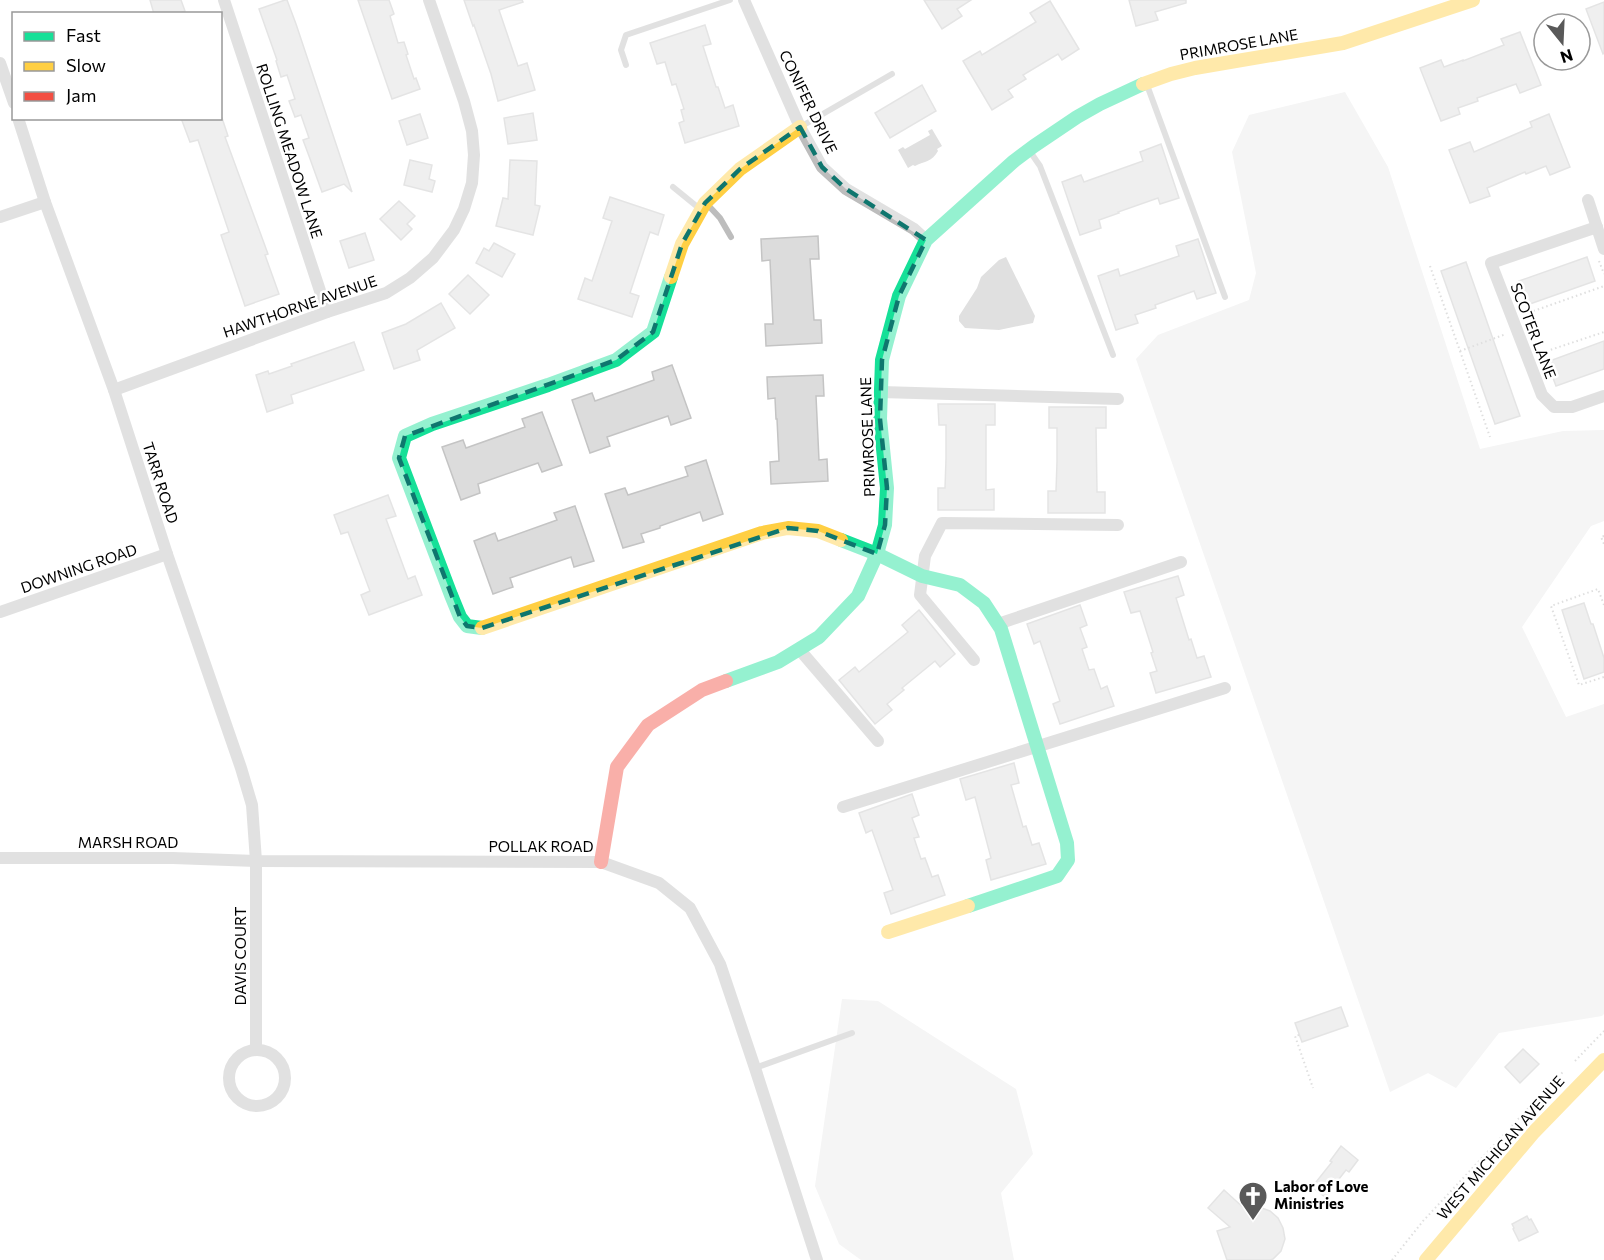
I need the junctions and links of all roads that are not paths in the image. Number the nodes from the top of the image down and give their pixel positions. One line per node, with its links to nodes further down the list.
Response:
1 (224, 0): 24 (street, ROLLING MEADOW LANE)
2 (429, 0): 24 (street, HAWTHORNE AVENUE)
3 (730, 0): 7 (lane)
4 (744, 0): 12 (street, CONIFER DRIVE)
5 (1473, 0): 9 (main road, PRIMROSE LANE)
6 (0, 63): 10 (street)
7 (626, 65)
8 (892, 74): 12 (lane)
9 (1146, 82): 13 (main road, PRIMROSE LANE); 23 (lane)
10 (12, 97)
11 (19, 120): 16 (street, TARR ROAD)
12 (800, 127): 17 (main road); 21 (street, CONIFER DRIVE)
13 (1028, 150): 21 (main road, PRIMROSE LANE); 25 (lane)
14 (673, 187): 17 (lane)
15 (1588, 200): 19 (street)
16 (45, 202): 18 (street); 26 (street, TARR ROAD)
17 (703, 206): 20 (lane); 32 (main road)
18 (0, 217)
19 (1597, 227): 22 (street); 28 (street, SCOTER LANE)
20 (731, 237)
21 (926, 240): 27 (main road, PRIMROSE LANE)
22 (1604, 249)
23 (1225, 297)
24 (327, 312): 26 (street, HAWTHORNE AVENUE)
25 (1113, 355)
26 (114, 390): 31 (street, TARR ROAD)
27 (881, 392): 29 (street); 32 (main road, PRIMROSE LANE)
28 (1604, 396)
29 (1118, 399)
30 (1119, 525): 34 (street)
31 (167, 554): 35 (street, DOWNING ROAD); 44 (street, TARR ROAD)
32 (877, 554): 34 (main road); 37 (main road, PRIMROSE LANE)
33 (1181, 562): 36 (street)
34 (922, 576): 36 (main road); 38 (street)
35 (0, 612)
36 (998, 624): 41 (main road)
37 (799, 649): 40 (street); 45 (main road, PRIMROSE LANE)
38 (974, 660)
39 (1225, 688): 41 (street)
40 (878, 741)
41 (1038, 747): 42 (street); 46 (main road)
42 (843, 807)
43 (0, 858): 44 (street, MARSH ROAD)
44 (256, 861): 45 (street, POLLAK ROAD); 48 (street, DAVIS COURT)
45 (600, 862): 50 (street, POLLAK ROAD)
46 (888, 932)
47 (852, 1033): 50 (lane)
48 (256, 1050): 48 (street)
49 (1604, 1060): 52 (main road, WEST MICHIGAN AVENUE)
50 (755, 1068): 51 (street, POLLAK ROAD)
51 (817, 1260)
52 (1426, 1260)

